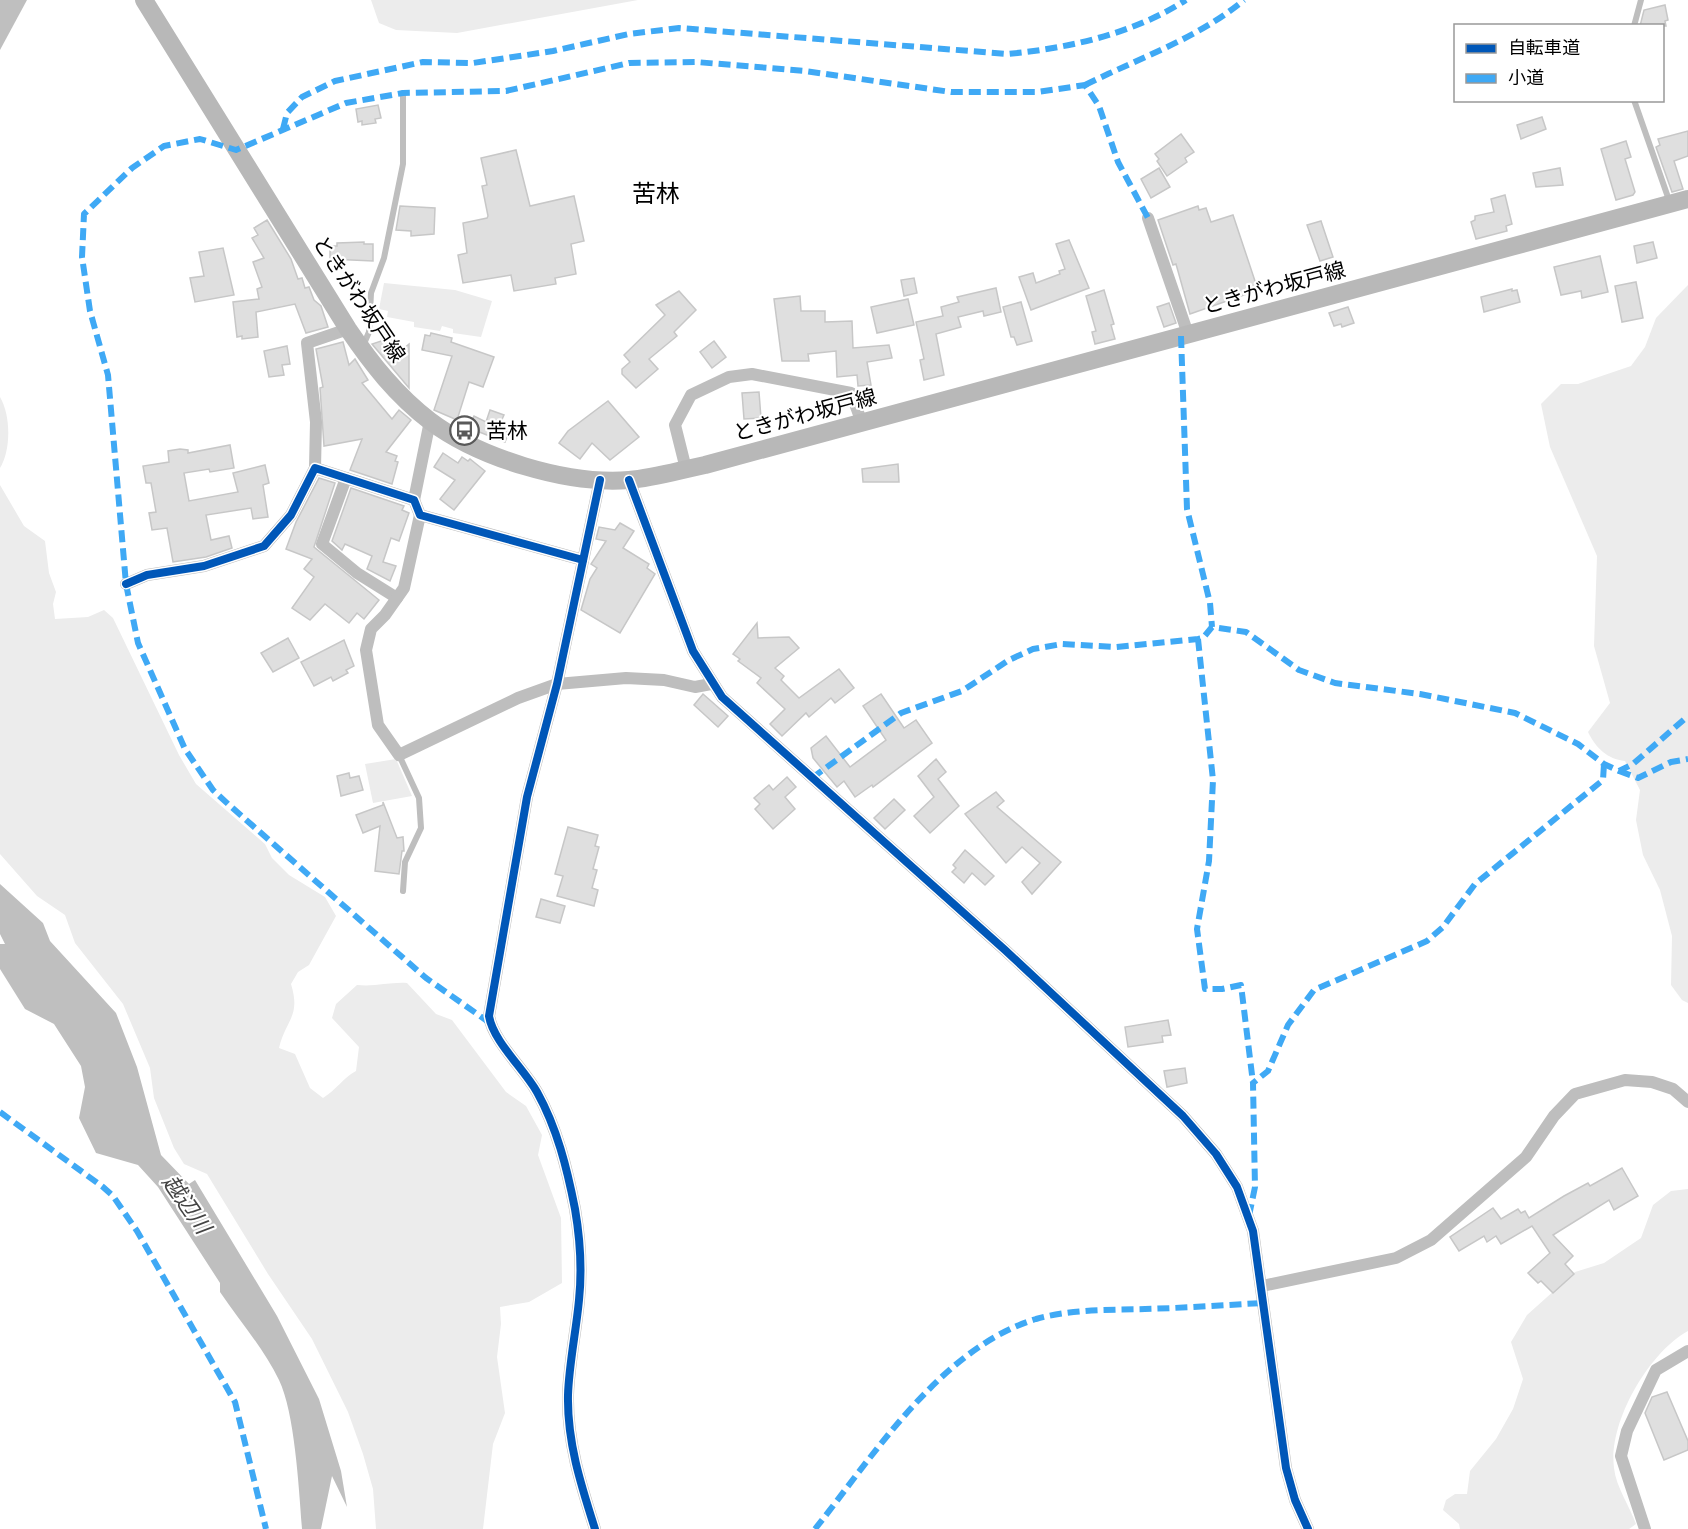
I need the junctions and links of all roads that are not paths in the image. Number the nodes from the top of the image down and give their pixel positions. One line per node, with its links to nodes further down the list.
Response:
1 (144, 0): 8 (main road, ときがわ坂戸線)
2 (1641, 0): 3 (lane)
3 (1635, 24)
4 (403, 93): 10 (lane)
5 (1635, 102): 6 (lane)
6 (1679, 201): 9 (main road, ときがわ坂戸線)
7 (1148, 218): 9 (street)
8 (348, 328): 10 (main road, ときがわ坂戸線); 13 (street)
9 (1188, 334): 12 (main road, ときがわ坂戸線)
10 (362, 349): 11 (main road, ときがわ坂戸線)
11 (430, 421): 16 (main road, ときがわ坂戸線); 18 (street)
12 (862, 423): 14 (main road, ときがわ坂戸線); 14 (street)
13 (315, 468): 15 (street); 21 (street)
14 (686, 469): 17 (main road, ときがわ坂戸線)
15 (346, 478): 18 (street); 22 (street)
16 (600, 480): 17 (main road, ときがわ坂戸線); 20 (street)
17 (629, 480): 24 (street)
18 (414, 500): 19 (street)
19 (420, 515): 20 (street); 22 (street)
20 (583, 560): 23 (street)
21 (126, 584)
22 (397, 598): 25 (street)
23 (557, 684): 24 (street); 25 (street); 30 (street)
24 (711, 684): 28 (street)
25 (399, 755): 26 (lane)
26 (403, 891)
27 (1688, 1102): 28 (street)
28 (1262, 1286): 31 (street)
29 (1688, 1351): 32 (street)
30 (595, 1529)
31 (1308, 1529)
32 (1646, 1529)

